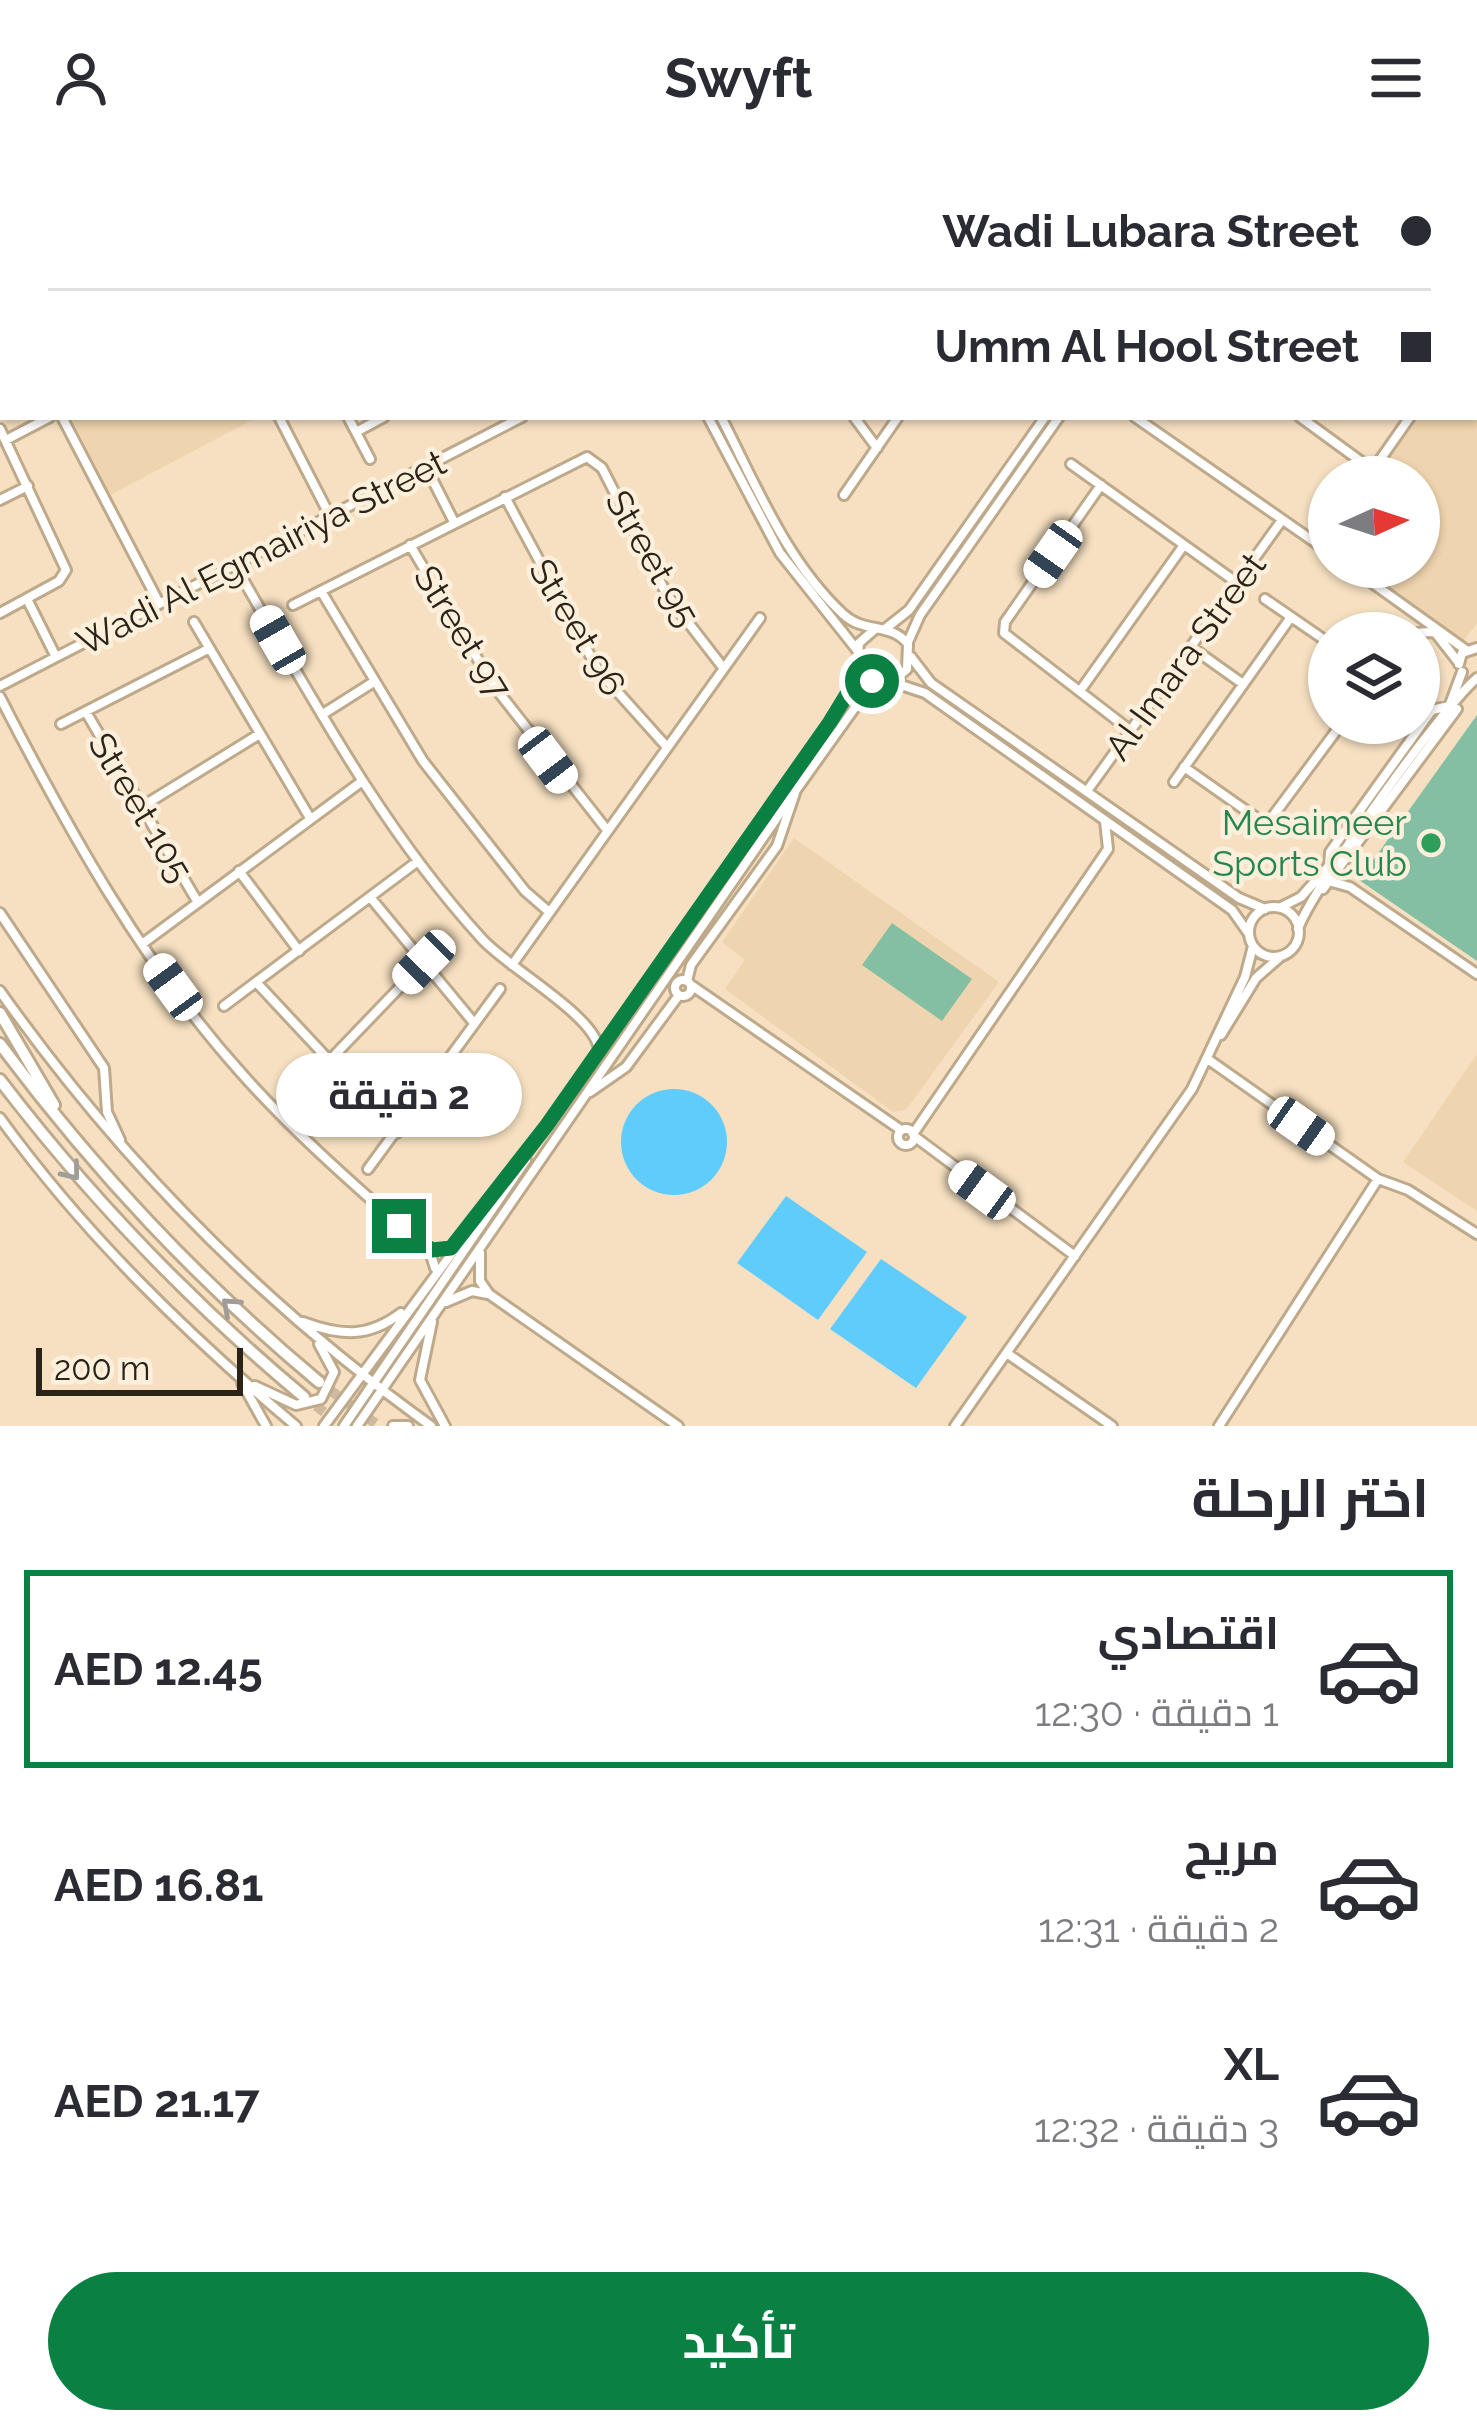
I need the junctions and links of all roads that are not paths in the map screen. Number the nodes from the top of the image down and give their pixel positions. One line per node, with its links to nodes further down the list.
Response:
1 (44, 420): 18 (street)
2 (64, 420): 43 (street)
3 (280, 420): 30 (street)
4 (350, 420): 17 (street)
5 (378, 420): 17 (street)
6 (516, 420): 24 (street, Wadi Al Egmairiya Street)
7 (710, 420): 57 (street)
8 (723, 420): 51 (street)
9 (856, 420): 19 (street)
10 (896, 420): 19 (street)
11 (1043, 420): 51 (street)
12 (1056, 420): 53 (street)
13 (1140, 420): 31 (street)
14 (1304, 420): 20 (street)
15 (1408, 420): 21 (street)
16 (0, 429): 18 (street)
17 (356, 432): 22 (street)
18 (6, 440): 26 (street)
19 (877, 448): 27 (street)
20 (1353, 456)
21 (1383, 456)
22 (370, 459)
23 (1071, 464): 25 (street)
24 (427, 467): 30 (street, Wadi Al Egmairiya Street); 32 (street)
25 (1101, 485): 35 (street); 69 (street)
26 (28, 486): 29 (street); 40 (street)
27 (844, 495)
28 (505, 497): 32 (street, Street 95); 61 (street, Street 95); 82 (street, Street 96)
29 (0, 500)
30 (330, 515): 36 (street, Wadi Al Egmairiya Street)
31 (1282, 520): 33 (street); 37 (street, Al Imara Street)
32 (454, 522): 34 (street, Street 95)
33 (1308, 538)
34 (410, 545): 39 (street, Street 95); 91 (street, Street 97)
35 (1184, 545): 37 (street); 69 (street)
36 (234, 565): 43 (street, Wadi Al Egmairiya Street); 74 (street)
37 (1236, 582): 54 (street, Al Imara Street)
38 (1381, 588): 42 (street)
39 (321, 591): 44 (street, Street 95); 65 (street)
40 (27, 598): 46 (street); 59 (street)
41 (1265, 598): 47 (street)
42 (1401, 602): 45 (street); 55 (street)
43 (160, 603): 59 (street, Wadi Al Egmairiya Street)
44 (293, 605)
45 (1412, 612)
46 (0, 613)
47 (1291, 617): 50 (street); 67 (street)
48 (760, 618): 61 (street, Street 95)
49 (194, 622): 56 (street)
50 (1308, 629)
51 (879, 630): 53 (street); 57 (street)
52 (1440, 640): 62 (street)
53 (908, 644): 58 (street)
54 (1191, 647): 67 (street); 78 (street, Al Imara Street)
55 (1474, 648): 62 (street)
56 (208, 649): 73 (street); 79 (street)
57 (857, 650): 60 (street)
58 (910, 656): 64 (street); 87 (street)
59 (56, 657): 68 (street, Wadi Al Egmairiya Street)
60 (857, 664): 66 (street); 124 (street)
61 (722, 665): 82 (street, Street 95)
62 (1461, 667): 63 (street); 72 (street)
63 (1477, 678): 70 (street)
64 (892, 682): 66 (street); 90 (street)
65 (372, 683): 74 (street); 105 (street)
66 (880, 683): 86 (street)
67 (1243, 684): 83 (street)
68 (0, 686)
69 (1080, 691): 78 (street)
70 (1462, 694): 76 (street); 95 (street)
71 (0, 698): 109 (street)
72 (1449, 706): 75 (street); 96 (street)
73 (86, 712): 77 (street); 88 (street, Street 105)
74 (322, 715): 84 (street)
75 (1440, 722)
76 (1440, 723)
77 (61, 724)
78 (1131, 730): 87 (street, Al Imara Street)
79 (258, 735): 88 (street); 89 (street)
80 (1326, 744): 83 (street)
81 (1425, 744): 95 (street)
82 (666, 746): 91 (street, Street 95)
83 (1184, 767): 85 (street)
84 (361, 782): 89 (street); 94 (street)
85 (1174, 782)
86 (796, 790): 118 (street); 135 (street)
87 (1087, 791): 104 (street)
88 (138, 808): 102 (street, Street 105)
89 (310, 818): 97 (street)
90 (1104, 820): 92 (street); 93 (street)
91 (607, 830): 105 (street, Street 95)
92 (1138, 843): 93 (street); 108 (street)
93 (1106, 850): 134 (street)
94 (418, 861): 101 (street); 114 (street)
95 (1342, 862): 96 (street); 98 (street); 99 (street); 100 (street)
96 (1329, 866): 103 (street)
97 (239, 871): 102 (street); 111 (street)
98 (1331, 882): 99 (street); 100 (street)
99 (1351, 887): 115 (street)
100 (1316, 892): 107 (street)
101 (370, 898): 111 (street); 113 (street)
102 (197, 901): 109 (street)
103 (1279, 908): 104 (street); 107 (street)
104 (1265, 909): 108 (street)
105 (549, 912): 114 (street, Street 95)
106 (0, 914): 137 (street)
107 (1298, 928): 112 (street)
108 (1249, 934): 110 (street)
109 (142, 944): 141 (street)
110 (1253, 946): 112 (street); 125 (street)
111 (299, 951): 116 (street)
112 (1282, 956): 125 (street)
113 (424, 962): 122 (street); 129 (street)
114 (512, 965): 123 (street)
115 (1477, 974)
116 (256, 982): 120 (street); 129 (street)
117 (500, 989): 122 (street)
118 (686, 989): 134 (street); 135 (street)
119 (0, 991): 137 (street)
120 (224, 1006)
121 (0, 1013): 136 (highway)
122 (474, 1023): 133 (street)
123 (589, 1025): 124 (street); 127 (street)
124 (618, 1025): 127 (street)
125 (1217, 1041): 128 (street)
126 (0, 1044): 136 (highway)
127 (599, 1052): 132 (street)
128 (1208, 1060): 139 (street); 144 (street)
129 (328, 1062): 133 (street)
130 (0, 1080): 156 (highway, one-way to 156)
131 (0, 1118): 153 (street)
132 (547, 1125): 142 (street); 155 (street)
133 (397, 1132): 138 (street)
134 (907, 1136): 144 (street)
135 (557, 1137): 143 (street)
136 (76, 1145): 154 (highway, one-way to 136)
137 (132, 1160): 150 (street)
138 (368, 1169)
139 (1378, 1179): 140 (street); 169 (street)
140 (1477, 1234)
141 (422, 1245): 142 (street); 145 (street)
142 (451, 1248): 145 (street)
143 (480, 1252): 146 (street); 147 (street)
144 (1075, 1256): 151 (street)
145 (434, 1271): 148 (street)
146 (489, 1294): 147 (street); 166 (street)
147 (444, 1302): 149 (street)
148 (406, 1308): 150 (street); 152 (street)
149 (433, 1318): 155 (street); 165 (street)
150 (296, 1320): 152 (street); 153 (street)
151 (1008, 1354): 167 (street); 168 (street)
152 (361, 1374): 155 (street); 159 (street); 160 (street)
153 (238, 1377): 157 (street); 158 (street)
154 (319, 1382)
155 (377, 1386): 160 (street); 161 (street); 164 (street)
156 (304, 1397)
157 (266, 1426)
158 (296, 1426)
159 (323, 1426)
160 (341, 1426)
161 (357, 1426)
162 (392, 1426): 163 (street)
163 (408, 1426)
164 (431, 1426)
165 (445, 1426)
166 (678, 1426)
167 (955, 1426)
168 (1112, 1426)
169 (1219, 1426)

